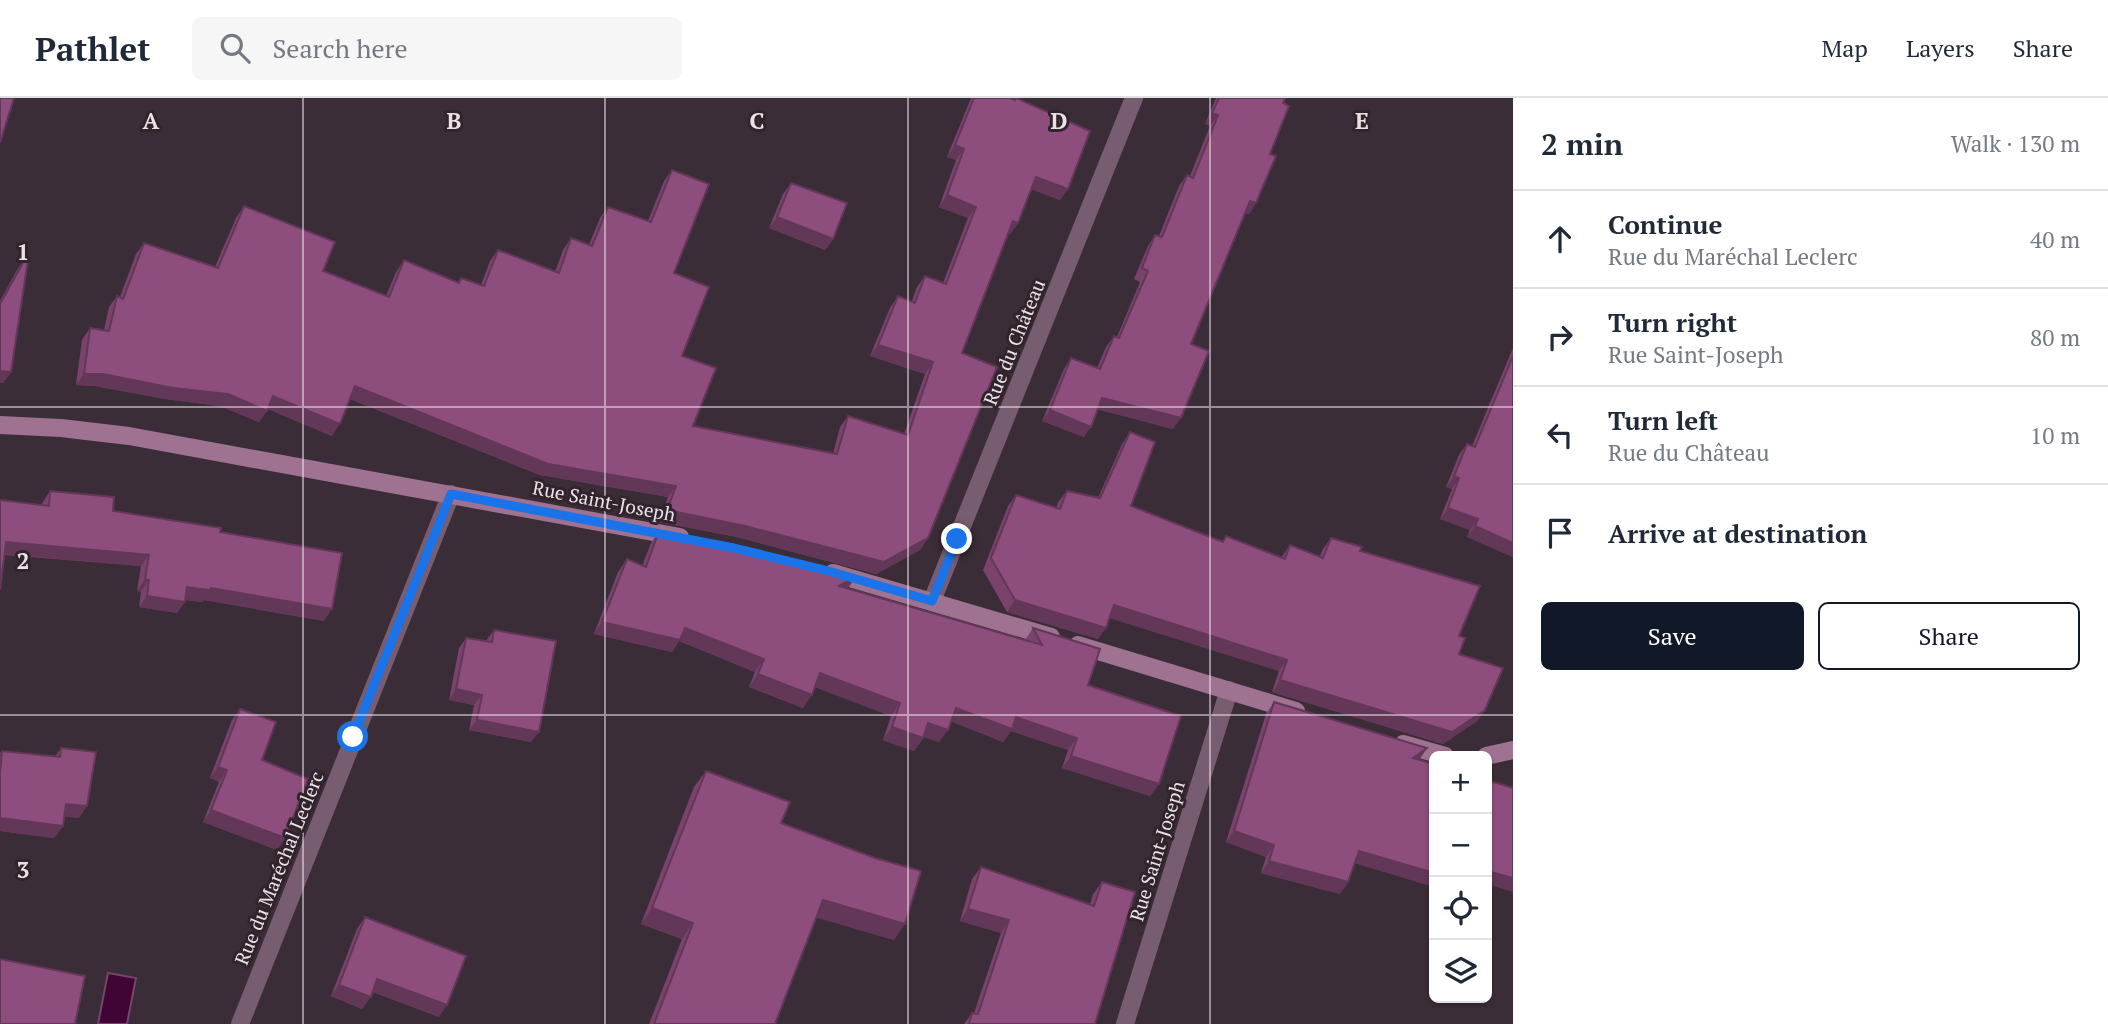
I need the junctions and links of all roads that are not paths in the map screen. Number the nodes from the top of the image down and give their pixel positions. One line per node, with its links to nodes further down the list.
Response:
1 (1134, 98): 6 (street, Rue du Château)
2 (0, 425): 3 (street, Rue Saint-Joseph)
3 (451, 494): 4 (street, Rue Saint-Joseph); 13 (street, Rue du Maréchal Leclerc)
4 (693, 540)
5 (812, 567): 6 (street)
6 (932, 601): 7 (street)
7 (1228, 690): 8 (street); 14 (street, Rue Saint-Joseph)
8 (1307, 714)
9 (1384, 738): 11 (street)
10 (1513, 750): 12 (street)
11 (1429, 751)
12 (1492, 755)
13 (240, 1024)
14 (1125, 1024)

